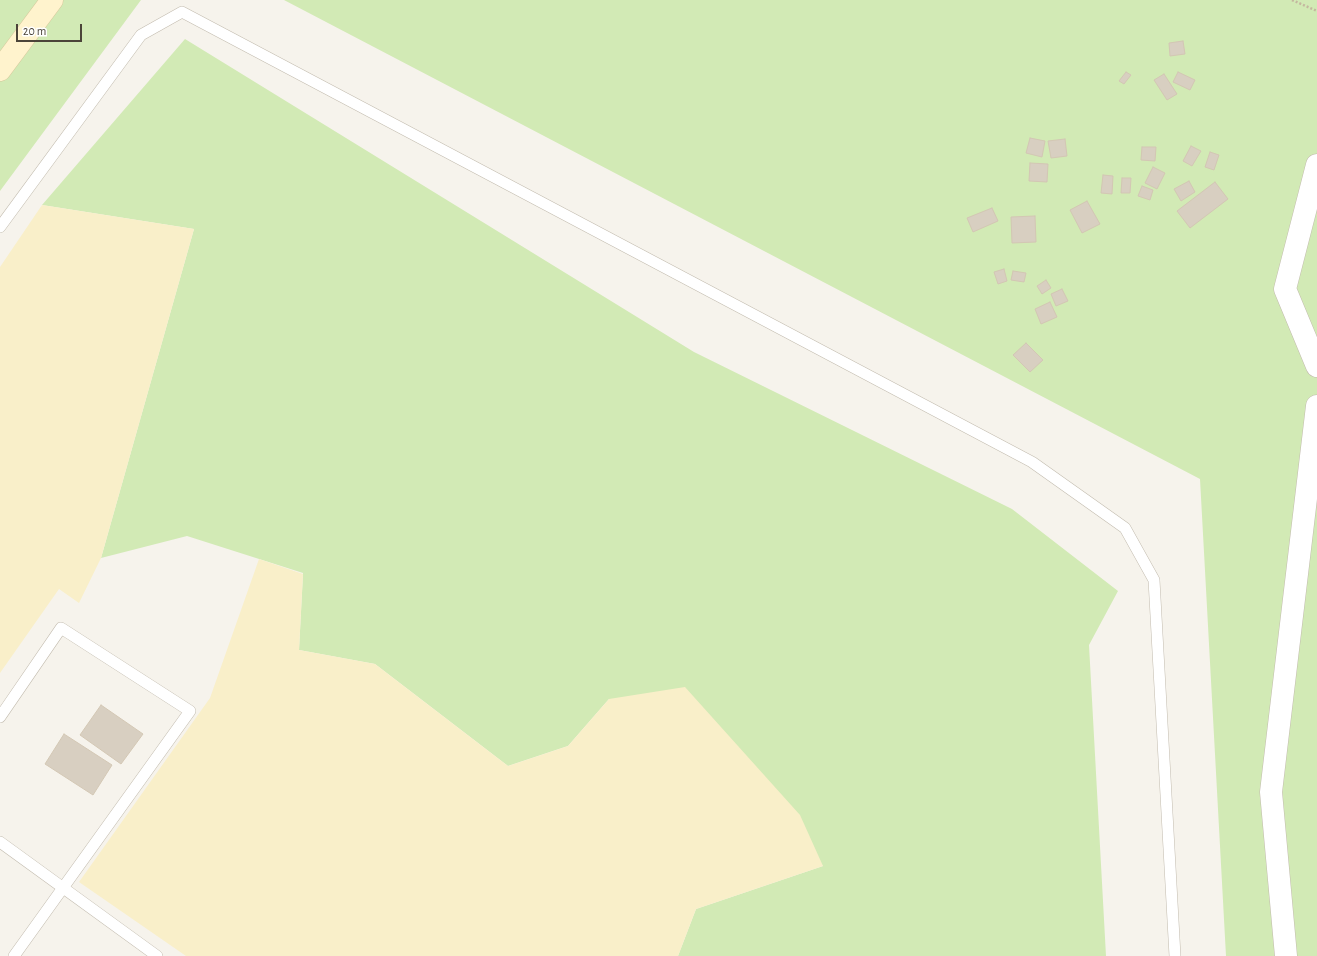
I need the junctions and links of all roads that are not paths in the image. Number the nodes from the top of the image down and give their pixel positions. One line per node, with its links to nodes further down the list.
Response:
1 (52, 0): 2 (main road)
2 (0, 70)
3 (1317, 165): 5 (street)
4 (0, 227): 12 (lane)
5 (1317, 366)
6 (1317, 406): 13 (street)
7 (0, 717): 9 (lane)
8 (0, 842): 9 (lane)
9 (62, 888): 10 (lane); 11 (lane)
10 (14, 956)
11 (157, 956)
12 (1175, 956)
13 (1286, 956)

